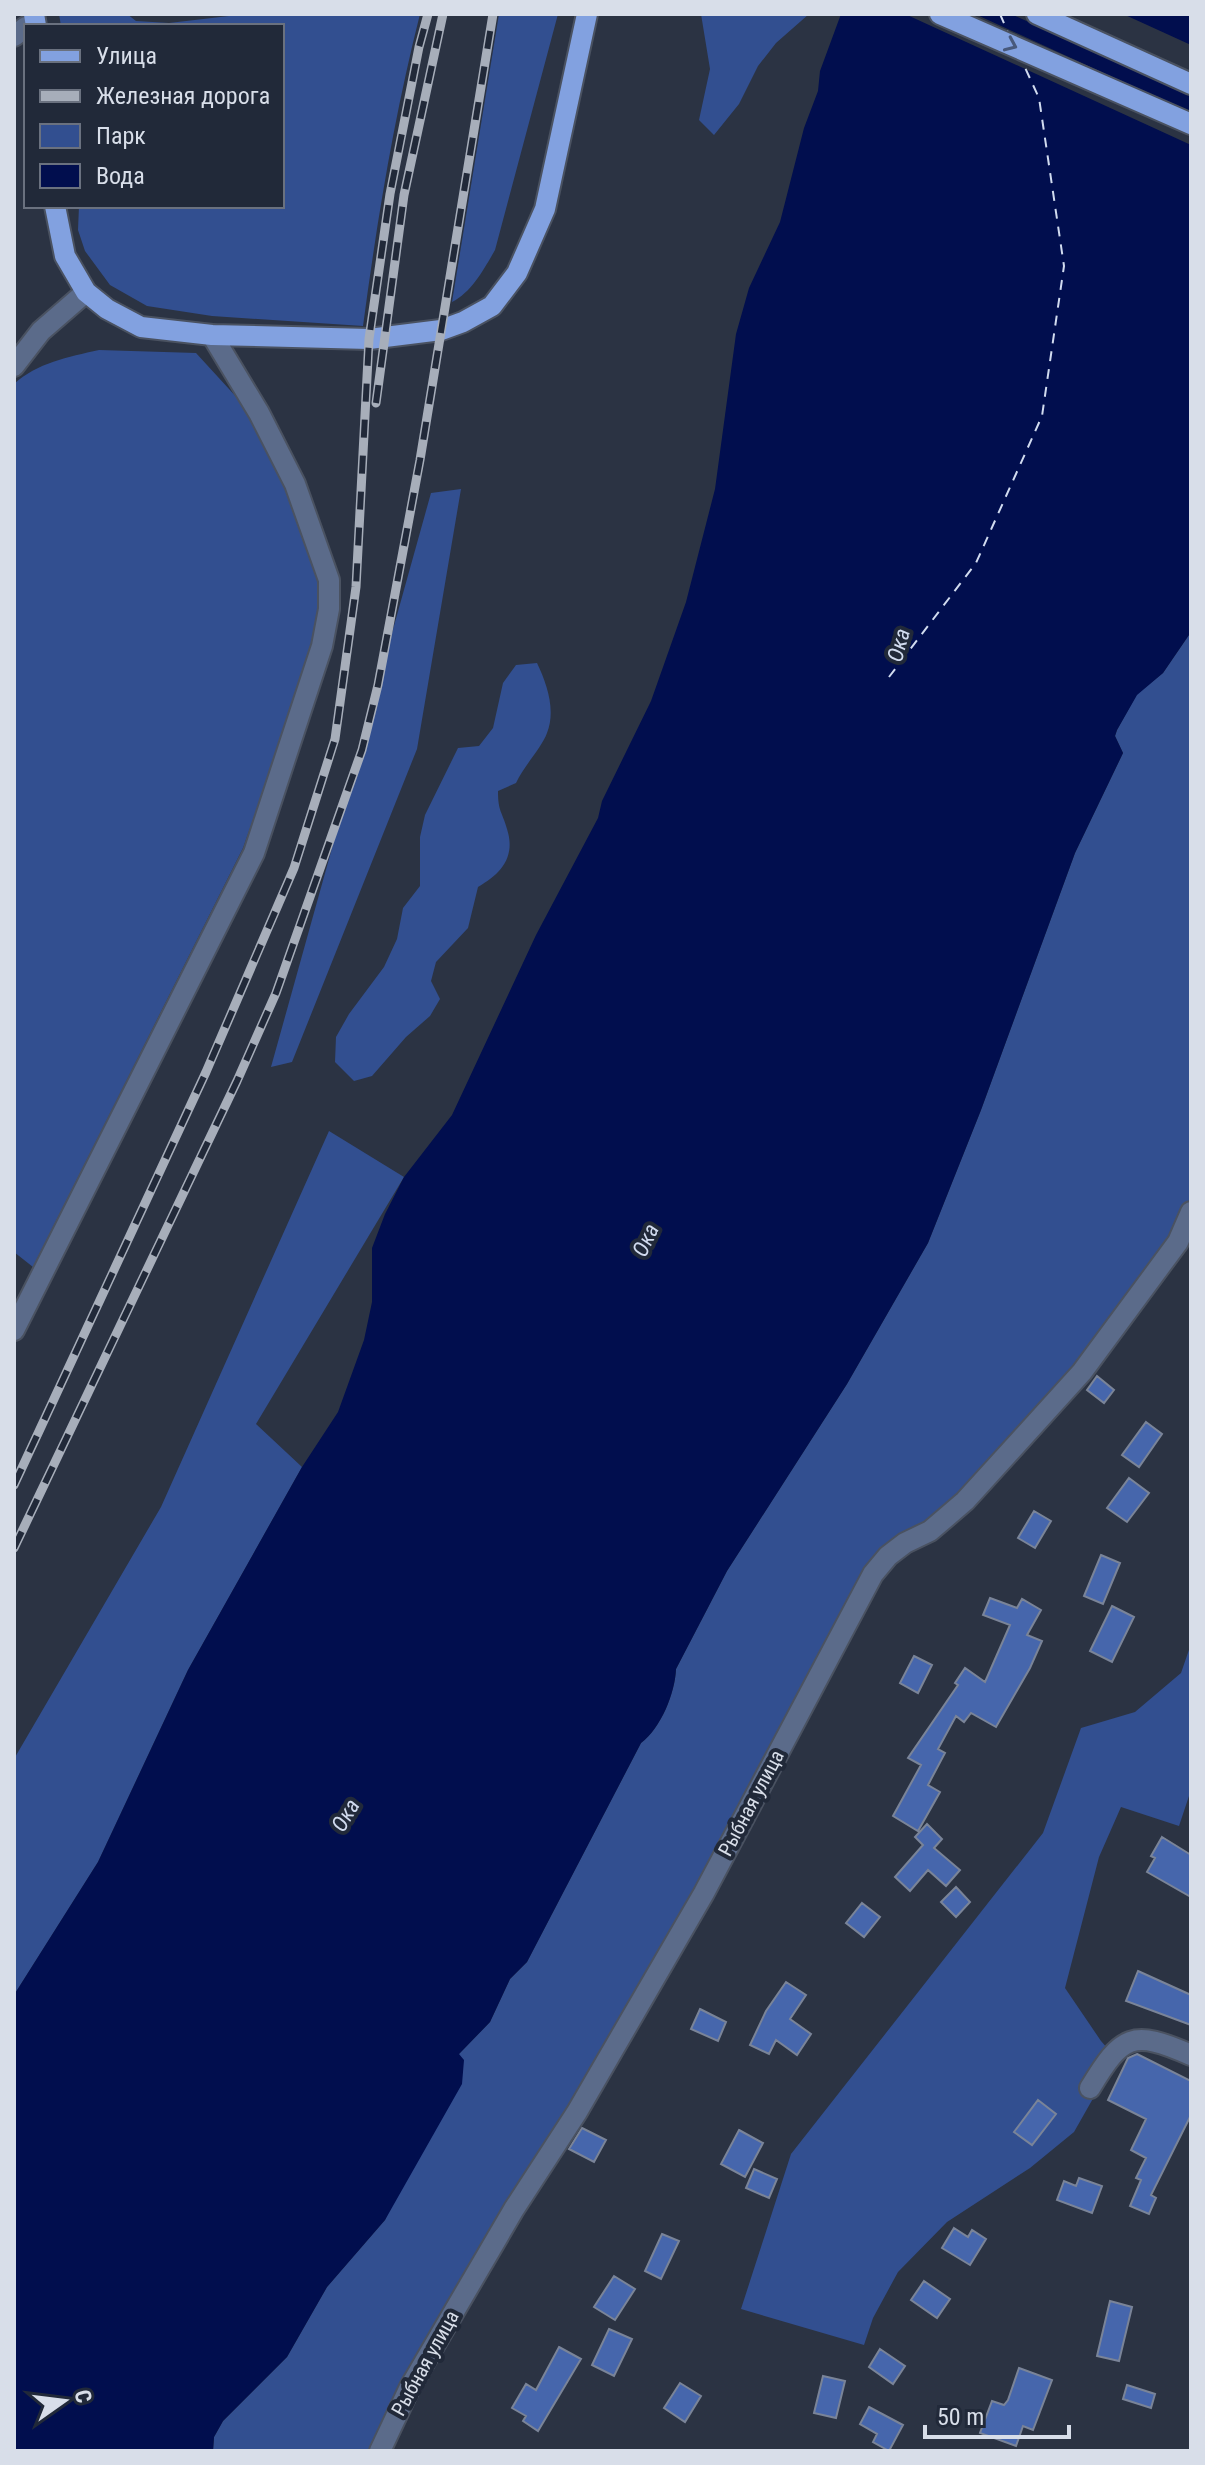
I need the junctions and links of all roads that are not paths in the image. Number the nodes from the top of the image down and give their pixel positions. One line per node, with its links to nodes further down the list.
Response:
1 (587, 14): 8 (main road)
2 (940, 14): 5 (main road, one-way to 5)
3 (1037, 14): 4 (main road)
4 (1191, 84)
5 (1191, 124)
6 (55, 208): 7 (main road)
7 (86, 292): 8 (main road); 9 (street)
8 (212, 335): 11 (street)
9 (14, 366)
10 (1191, 1212): 14 (street, Рыбная улица)
11 (14, 1330)
12 (1191, 2055): 13 (street)
13 (1090, 2088)
14 (380, 2451)

